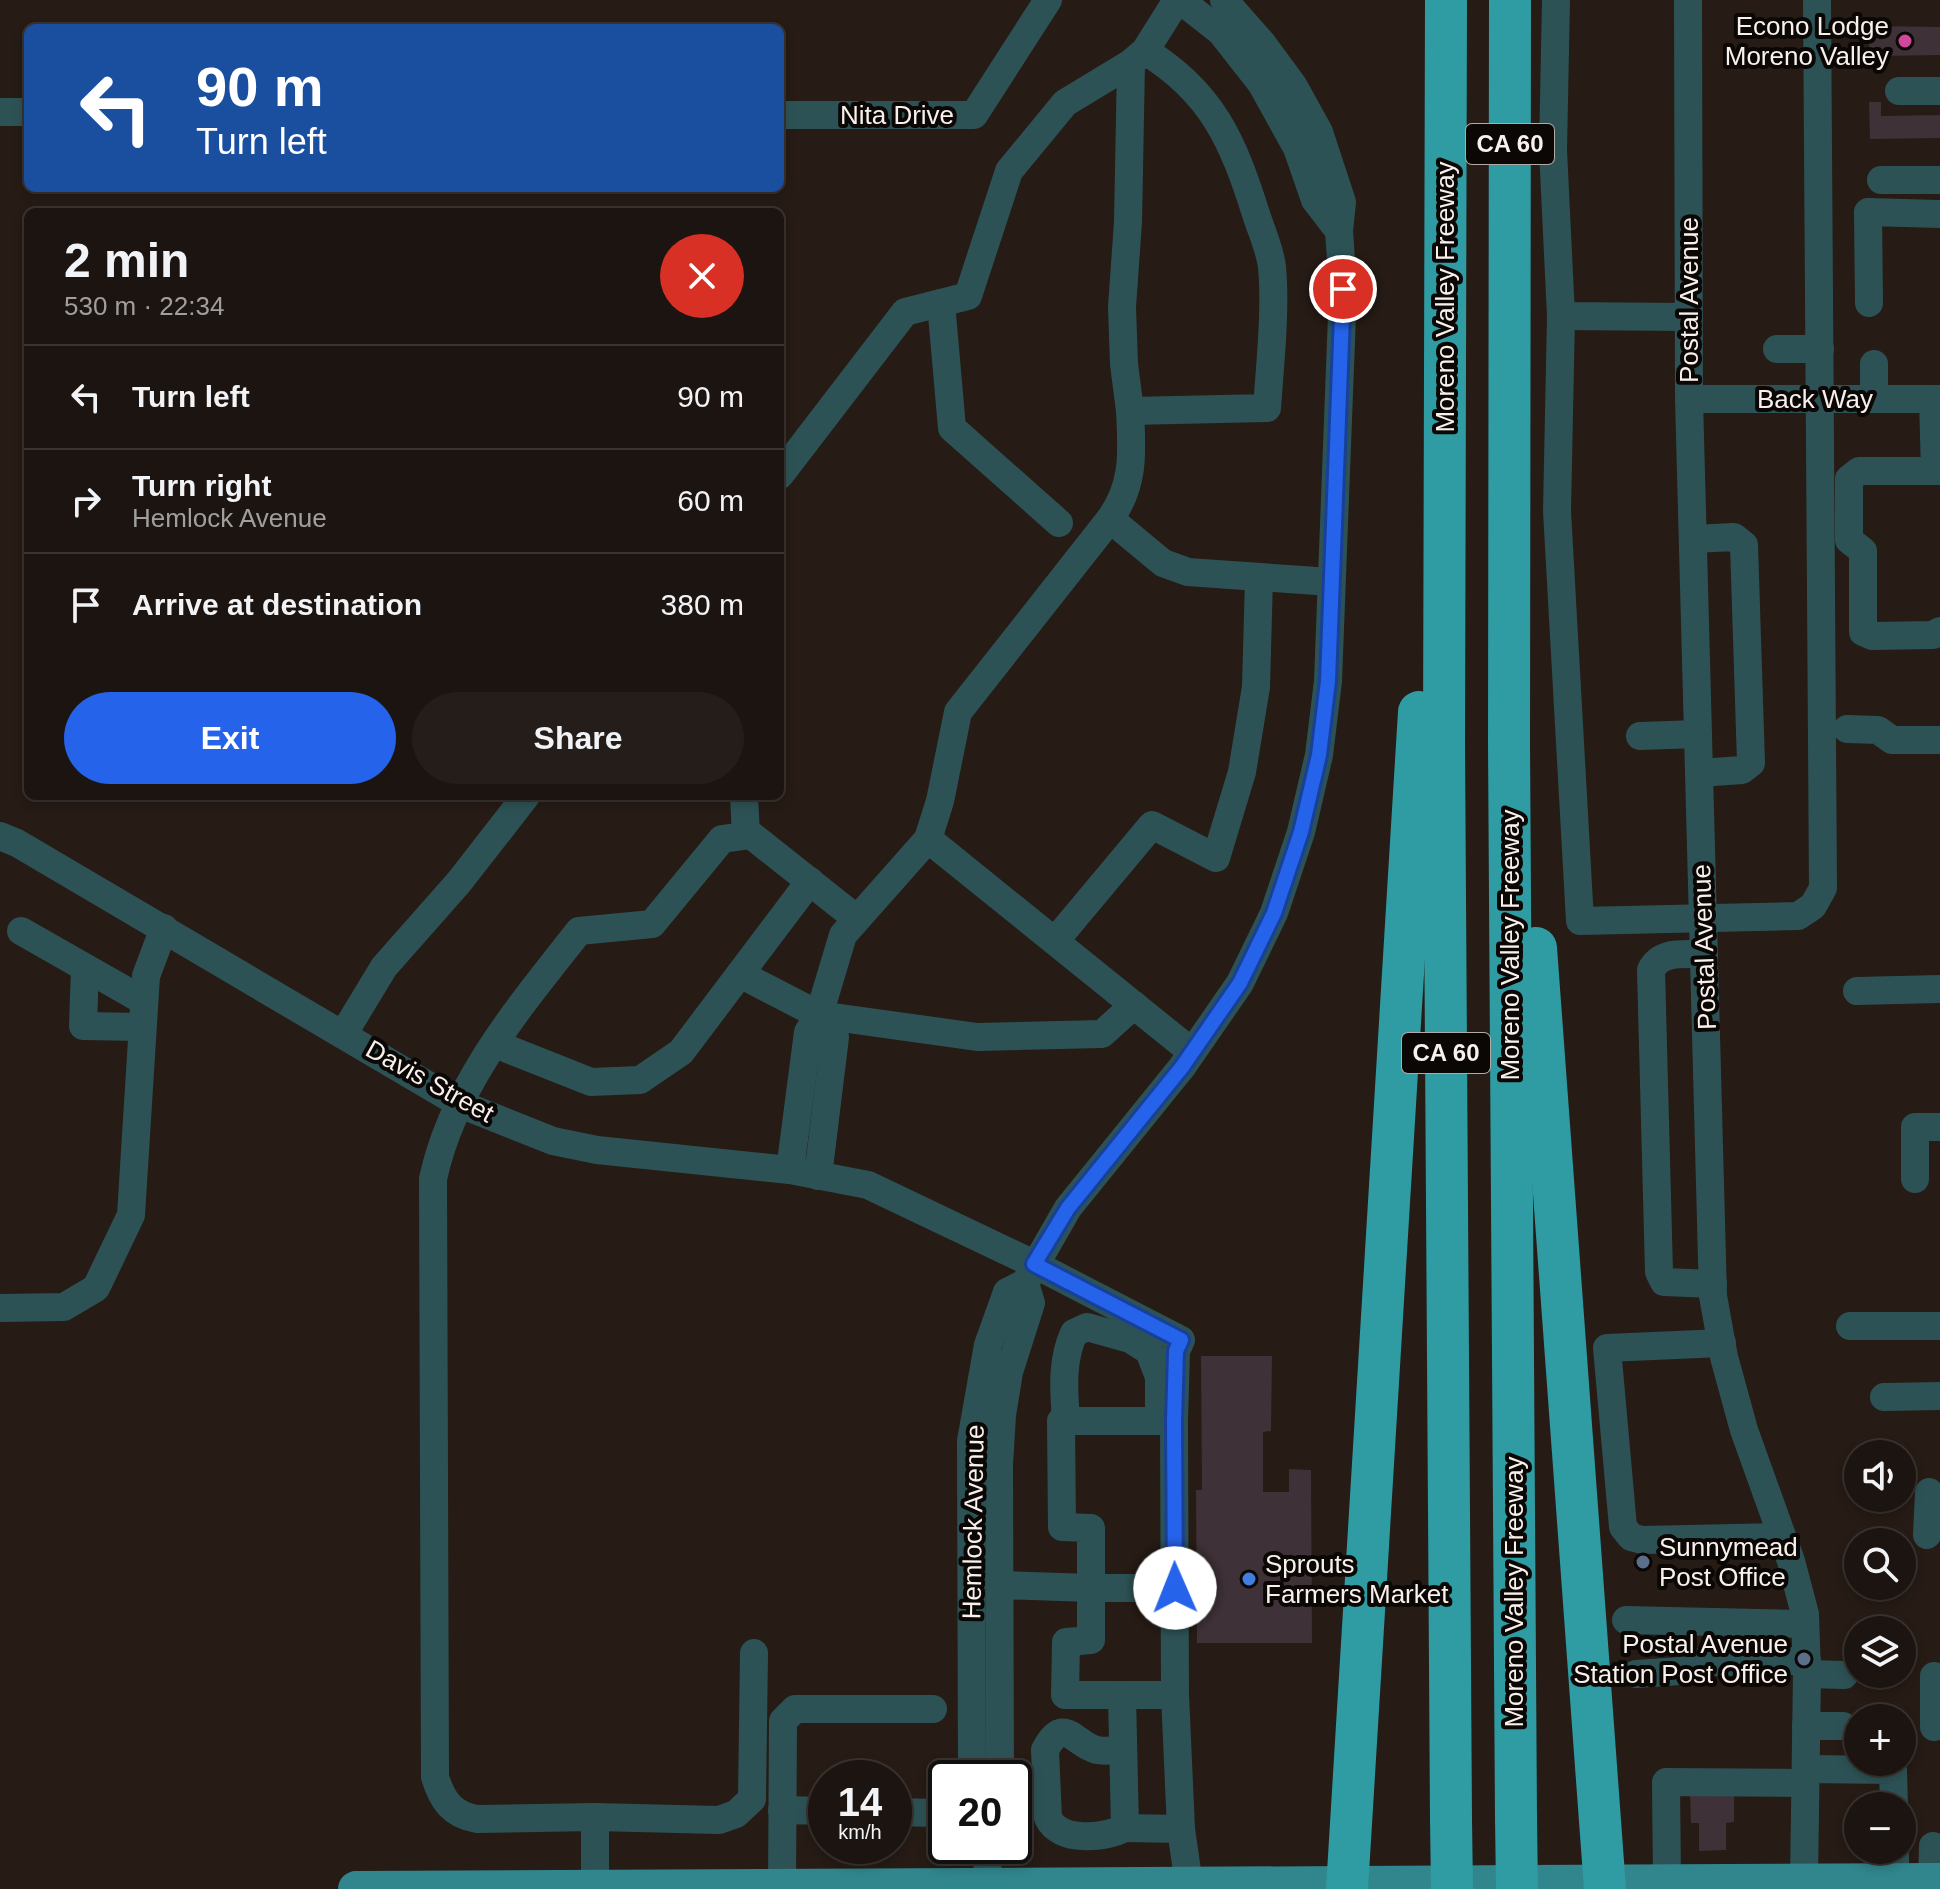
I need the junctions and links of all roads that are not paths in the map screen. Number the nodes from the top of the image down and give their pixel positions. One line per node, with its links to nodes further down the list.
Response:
1 (1048, 0): 14 (street, Nita Drive)
2 (1178, 0): 9 (street); 18 (street)
3 (1224, 0): 18 (street, Hemlock Avenue)
4 (1446, 0): 19 (highway, Moreno Valley Freeway / CA 60)
5 (1510, 0): 20 (highway, Moreno Valley Freeway / CA 60)
6 (1556, 0): 23 (street)
7 (1688, 0): 24 (street, Postal Avenue)
8 (1817, 0): 26 (street)
9 (1138, 57): 21 (street); 32 (street); 32 (street)
10 (1899, 91): 11 (street)
11 (1940, 91)
12 (0, 112): 13 (street)
13 (24, 112)
14 (784, 115)
15 (1881, 180): 16 (street)
16 (1940, 180)
17 (1940, 214): 22 (street)
18 (1339, 231): 39 (street, Hemlock Avenue)
19 (1445, 287): 118 (highway); 129 (highway, Moreno Valley Freeway / CA 60, bridge)
20 (1510, 288): 119 (highway); 130 (highway, Moreno Valley Freeway / CA 60, bridge)
21 (941, 303): 33 (street); 36 (street)
22 (1869, 303)
23 (1561, 316): 24 (street); 52 (street)
24 (1689, 317): 28 (street, Postal Avenue)
25 (1777, 349): 26 (street)
26 (1820, 349): 29 (street)
27 (1874, 364): 30 (street)
28 (1689, 399): 29 (street, Back Way); 37 (street, Postal Avenue)
29 (1820, 399): 30 (street, Back Way); 52 (street)
30 (1874, 399): 31 (street, Back Way)
31 (1937, 399): 34 (street)
32 (1130, 411): 35 (street)
33 (784, 470)
34 (1937, 471): 40 (street)
35 (1110, 519): 38 (street); 50 (street)
36 (1059, 523)
37 (1693, 539): 42 (street, Postal Avenue); 45 (street)
38 (1259, 578): 39 (street); 56 (street)
39 (1331, 582): 67 (street, Hemlock Avenue)
40 (1940, 631)
41 (1847, 729): 44 (street)
42 (1698, 734): 43 (street); 45 (street, Postal Avenue)
43 (1640, 736)
44 (1940, 740)
45 (1699, 773): 52 (street, Postal Avenue)
46 (523, 800): 65 (street)
47 (744, 800): 48 (street)
48 (746, 835): 51 (street); 66 (street)
49 (0, 836): 54 (street, Davis Street)
50 (928, 839): 53 (street); 56 (street)
51 (810, 881): 53 (street); 59 (street)
52 (1703, 917): 57 (street, Postal Avenue)
53 (857, 919): 64 (street)
54 (164, 928): 63 (street); 65 (street, Davis Street)
55 (21, 931): 58 (street)
56 (1055, 941): 62 (street)
57 (1704, 954): 74 (street, Postal Avenue); 74 (street)
58 (85, 968): 63 (street); 63 (street)
59 (740, 974): 64 (street); 66 (street)
60 (1940, 989): 61 (street)
61 (1857, 991)
62 (1134, 1005): 64 (street); 67 (street)
63 (142, 1014): 75 (street)
64 (819, 1015): 70 (street); 71 (street)
65 (344, 1033): 68 (street, Davis Street)
66 (495, 1044): 68 (street)
67 (1192, 1052): 73 (street, Hemlock Avenue)
68 (460, 1104): 70 (street, Davis Street); 109 (street)
69 (1940, 1127): 72 (street)
70 (790, 1170): 71 (street, Davis Street)
71 (818, 1176): 73 (street, Davis Street)
72 (1915, 1179)
73 (1030, 1274): 82 (street, Davis Street); 86 (street, Hemlock Avenue); 103 (street, Hemlock Avenue)
74 (1713, 1284): 78 (street, Postal Avenue)
75 (0, 1308)
76 (1850, 1326): 77 (street)
77 (1940, 1326)
78 (1722, 1343): 85 (street, Postal Avenue); 85 (street)
79 (1940, 1396): 80 (street)
80 (1884, 1397)
81 (1066, 1421): 82 (street); 82 (street); 87 (street)
82 (1167, 1421): 88 (street)
83 (1929, 1492): 84 (street)
84 (1927, 1535)
85 (1782, 1537): 90 (street, Postal Avenue)
86 (999, 1585): 87 (street); 104 (street, Hemlock Avenue)
87 (1091, 1588): 88 (street); 96 (street)
88 (1175, 1588): 97 (street)
89 (1626, 1620): 90 (street)
90 (1805, 1624): 92 (street, Postal Avenue)
91 (754, 1653): 109 (street)
92 (1807, 1668): 93 (street); 94 (street); 99 (street, Postal Avenue)
93 (1636, 1674)
94 (1844, 1675)
95 (1930, 1676): 101 (street)
96 (1122, 1695): 97 (street); 102 (street)
97 (1175, 1695): 111 (street)
98 (933, 1709): 107 (street)
99 (1806, 1726): 100 (street); 105 (street, Postal Avenue)
100 (1843, 1726)
101 (1930, 1727)
102 (1123, 1749): 110 (street); 110 (street)
103 (972, 1760)
104 (1000, 1760)
105 (1805, 1776): 106 (street); 116 (street); 117 (street, Postal Avenue)
106 (1894, 1792)
107 (782, 1810): 108 (street); 125 (street)
108 (808, 1811)
109 (595, 1817): 123 (street)
110 (1125, 1828): 111 (street)
111 (1181, 1829): 121 (street)
112 (1933, 1846): 115 (street)
113 (988, 1864): 127 (street)
114 (1872, 1879): 115 (main road); 117 (main road)
115 (1936, 1881)
116 (1687, 1884): 117 (main road); 119 (main road)
117 (1794, 1884)
118 (1346, 1886): 119 (main road); 122 (main road)
119 (1606, 1886)
120 (1090, 1887): 121 (main road); 127 (main road)
121 (1191, 1887): 122 (main road)
122 (1279, 1887)
123 (595, 1888): 124 (main road); 128 (main road)
124 (729, 1888): 125 (main road)
125 (782, 1888): 126 (main road)
126 (884, 1888): 127 (main road)
127 (987, 1888)
128 (356, 1889)
129 (1452, 1889)
130 (1517, 1889)

